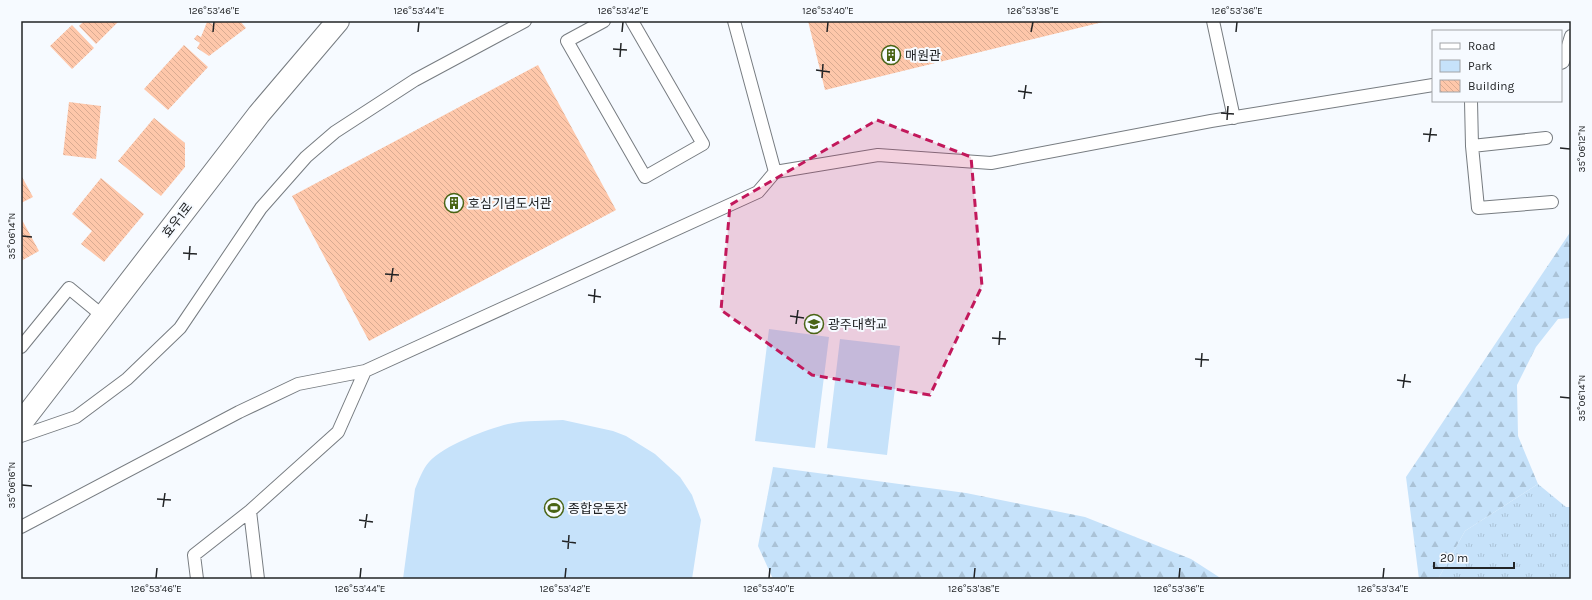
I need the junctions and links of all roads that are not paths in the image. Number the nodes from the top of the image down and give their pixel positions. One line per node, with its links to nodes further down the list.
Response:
1 (338, 21): 16 (street, 효우1로)
2 (525, 21): 20 (lane)
3 (632, 21): 6 (lane)
4 (734, 21): 14 (lane)
5 (1213, 21): 11 (lane)
6 (600, 22)
7 (1571, 36): 8 (lane)
8 (1562, 62)
9 (1432, 84): 11 (lane)
10 (1471, 102): 13 (lane)
11 (1234, 118): 14 (lane)
12 (1546, 138): 13 (lane)
13 (1472, 146): 15 (lane)
14 (776, 172): 18 (lane)
15 (1552, 202)
16 (103, 316): 17 (lane); 19 (street, 효우1로)
17 (21, 347)
18 (365, 371): 21 (lane); 22 (lane)
19 (21, 423)
20 (21, 436)
21 (250, 511): 23 (lane); 24 (lane)
22 (21, 527)
23 (197, 579)
24 (258, 579)

